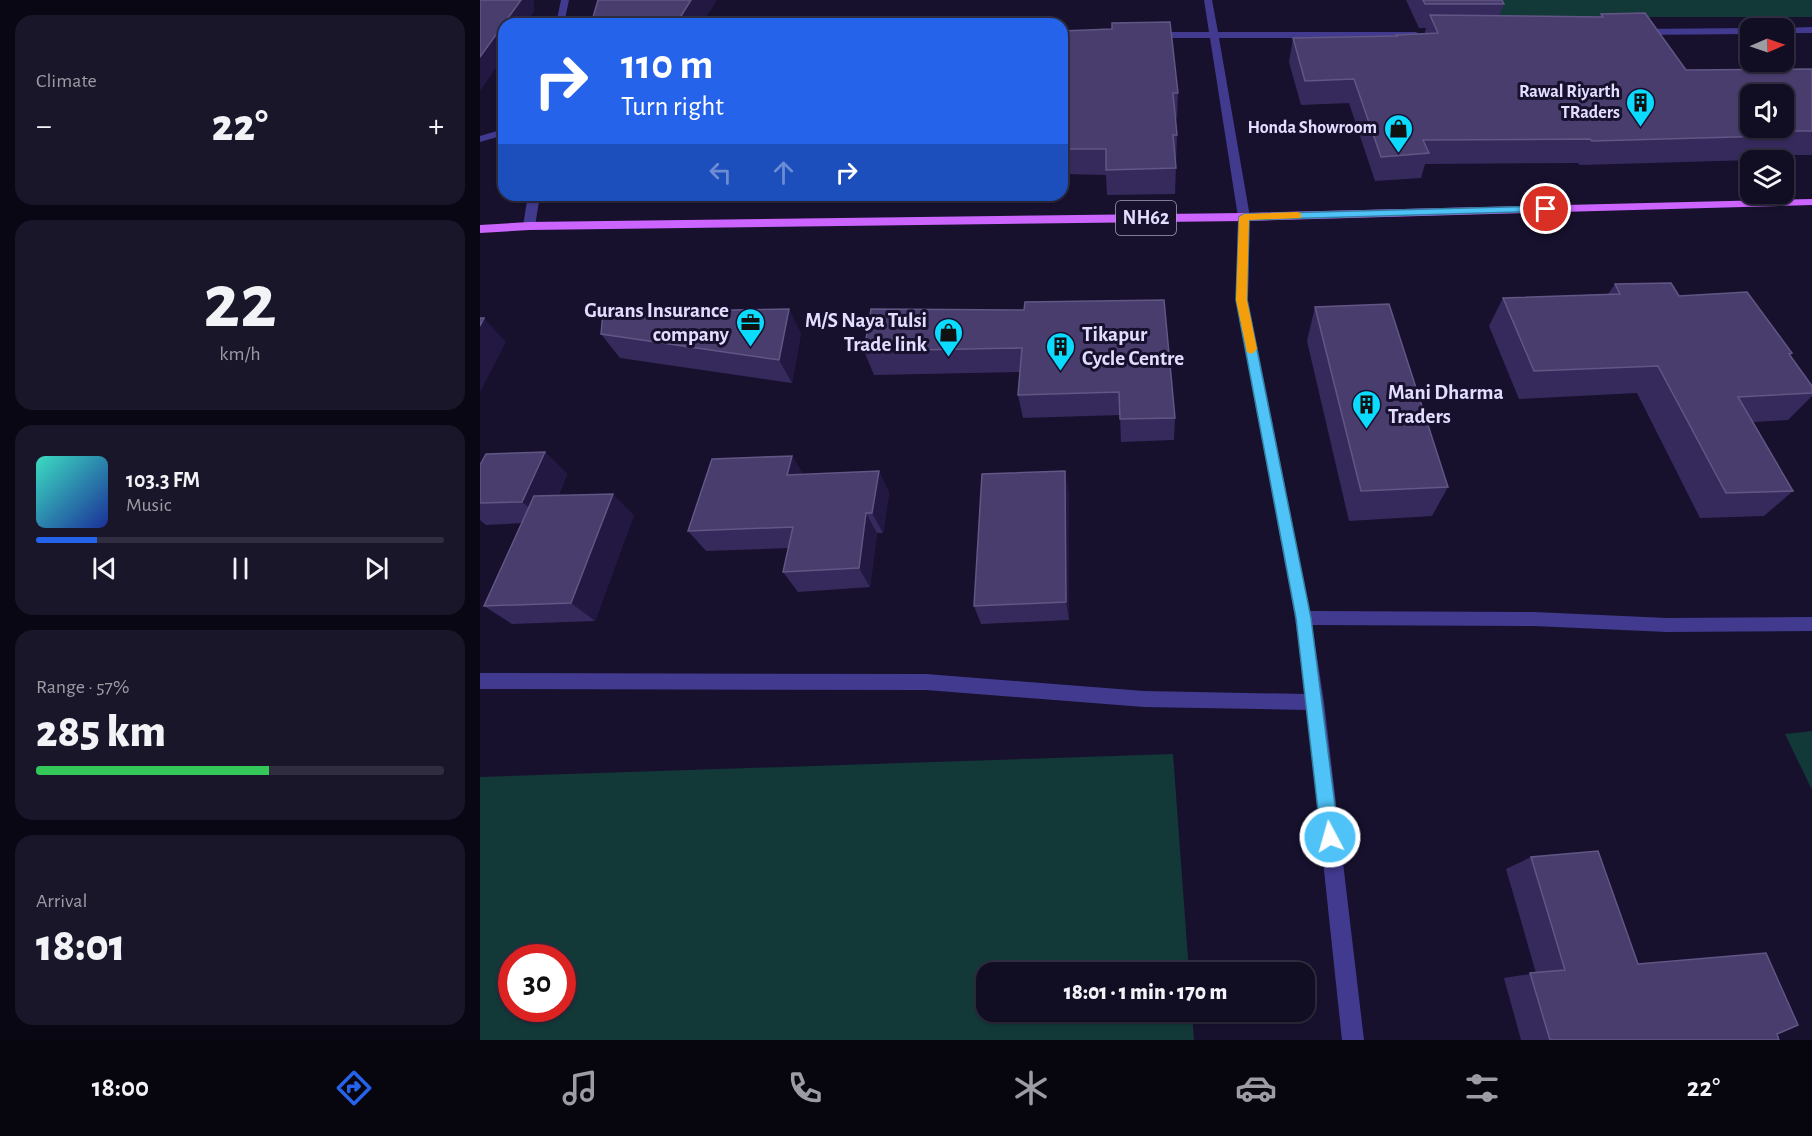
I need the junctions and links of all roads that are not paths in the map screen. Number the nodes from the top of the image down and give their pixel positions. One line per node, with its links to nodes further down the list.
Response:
1 (565, 0): 3 (street)
2 (1208, 0): 10 (street)
3 (561, 18)
4 (1794, 30): 5 (street)
5 (1812, 30)
6 (1740, 31): 7 (street)
7 (1633, 32)
8 (1136, 35): 10 (street)
9 (1432, 35): 10 (street)
10 (1215, 36): 15 (street)
11 (498, 134): 12 (street)
12 (480, 139)
13 (533, 201): 16 (street)
14 (1812, 202): 15 (main road, NH62)
15 (1244, 217): 16 (main road, NH62); 18 (street)
16 (529, 226): 17 (main road, NH62)
17 (480, 229)
18 (1303, 618): 19 (street); 21 (street)
19 (1812, 624)
20 (480, 681): 21 (street)
21 (1315, 702): 22 (street)
22 (1353, 1040)

